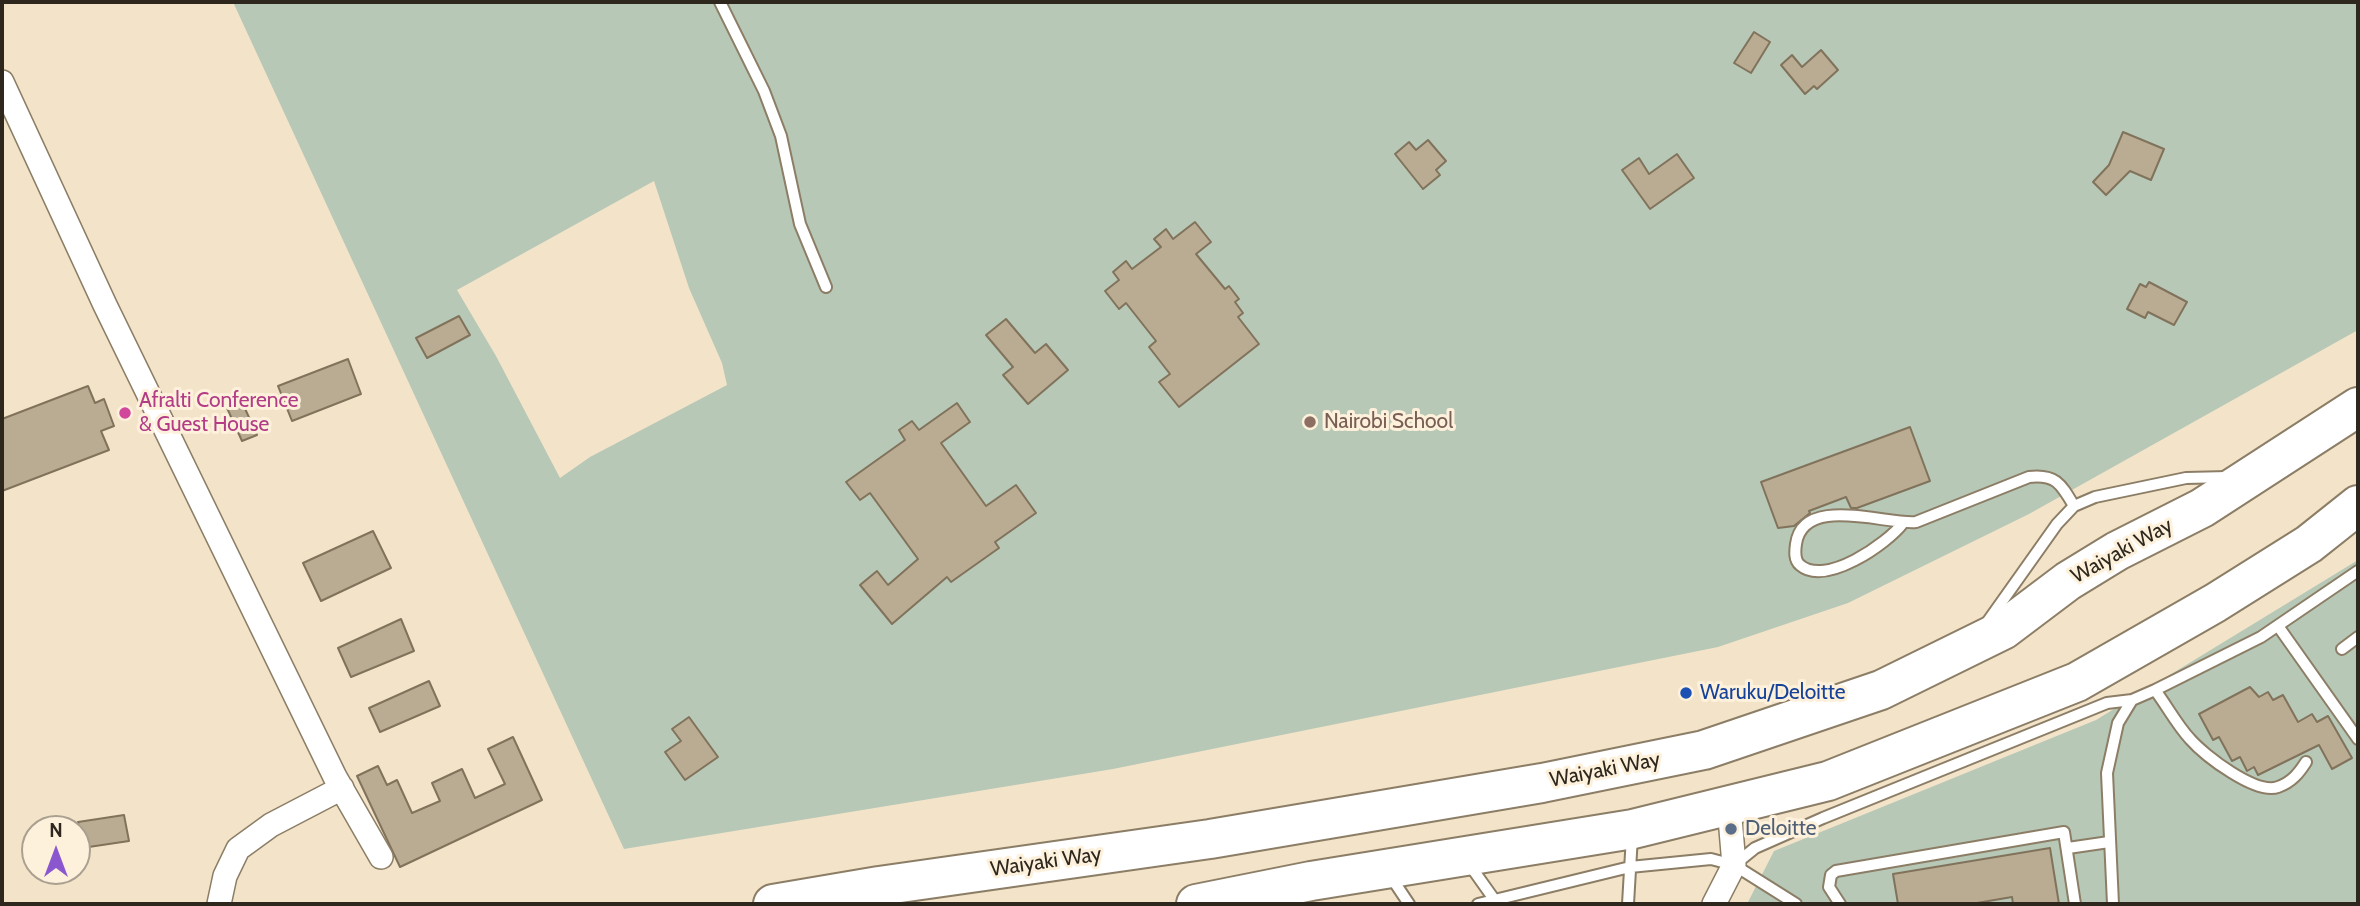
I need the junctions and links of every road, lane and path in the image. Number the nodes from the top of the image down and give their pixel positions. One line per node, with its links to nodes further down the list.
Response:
1 (720, 2): 3 (lane)
2 (2, 82): 18 (street)
3 (826, 288)
4 (2358, 407): 5 (highway, Waiyaki Way)
5 (2252, 476): 7 (lane); 12 (highway, Waiyaki Way)
6 (2358, 505): 19 (highway)
7 (2074, 506): 8 (lane); 12 (lane)
8 (1903, 523): 8 (lane)
9 (2358, 571): 10 (lane)
10 (2278, 625): 14 (lane); 16 (lane)
11 (2358, 637): 13 (lane)
12 (1974, 644): 30 (highway, Waiyaki Way)
13 (2342, 649)
14 (2155, 690): 15 (lane); 17 (lane)
15 (2132, 700): 21 (lane); 25 (lane)
16 (2358, 739)
17 (2306, 762)
18 (342, 788): 23 (street); 29 (street)
19 (1729, 806): 20 (highway); 25 (street)
20 (1633, 829): 24 (highway); 26 (lane)
21 (2109, 842): 22 (lane); 39 (lane)
22 (2068, 848): 37 (lane); 38 (lane)
23 (381, 857)
24 (1464, 857): 27 (highway); 28 (lane)
25 (1734, 865): 26 (lane); 35 (street); 36 (lane)
26 (1630, 867): 28 (lane); 34 (lane)
27 (1387, 870): 31 (highway); 32 (lane)
28 (1496, 902): 33 (lane)
29 (219, 904)
30 (773, 904)
31 (1196, 904)
32 (1409, 904)
33 (1478, 904)
34 (1628, 904)
35 (1714, 904)
36 (1796, 904)
37 (1840, 904)
38 (2075, 904)
39 (2113, 904)

